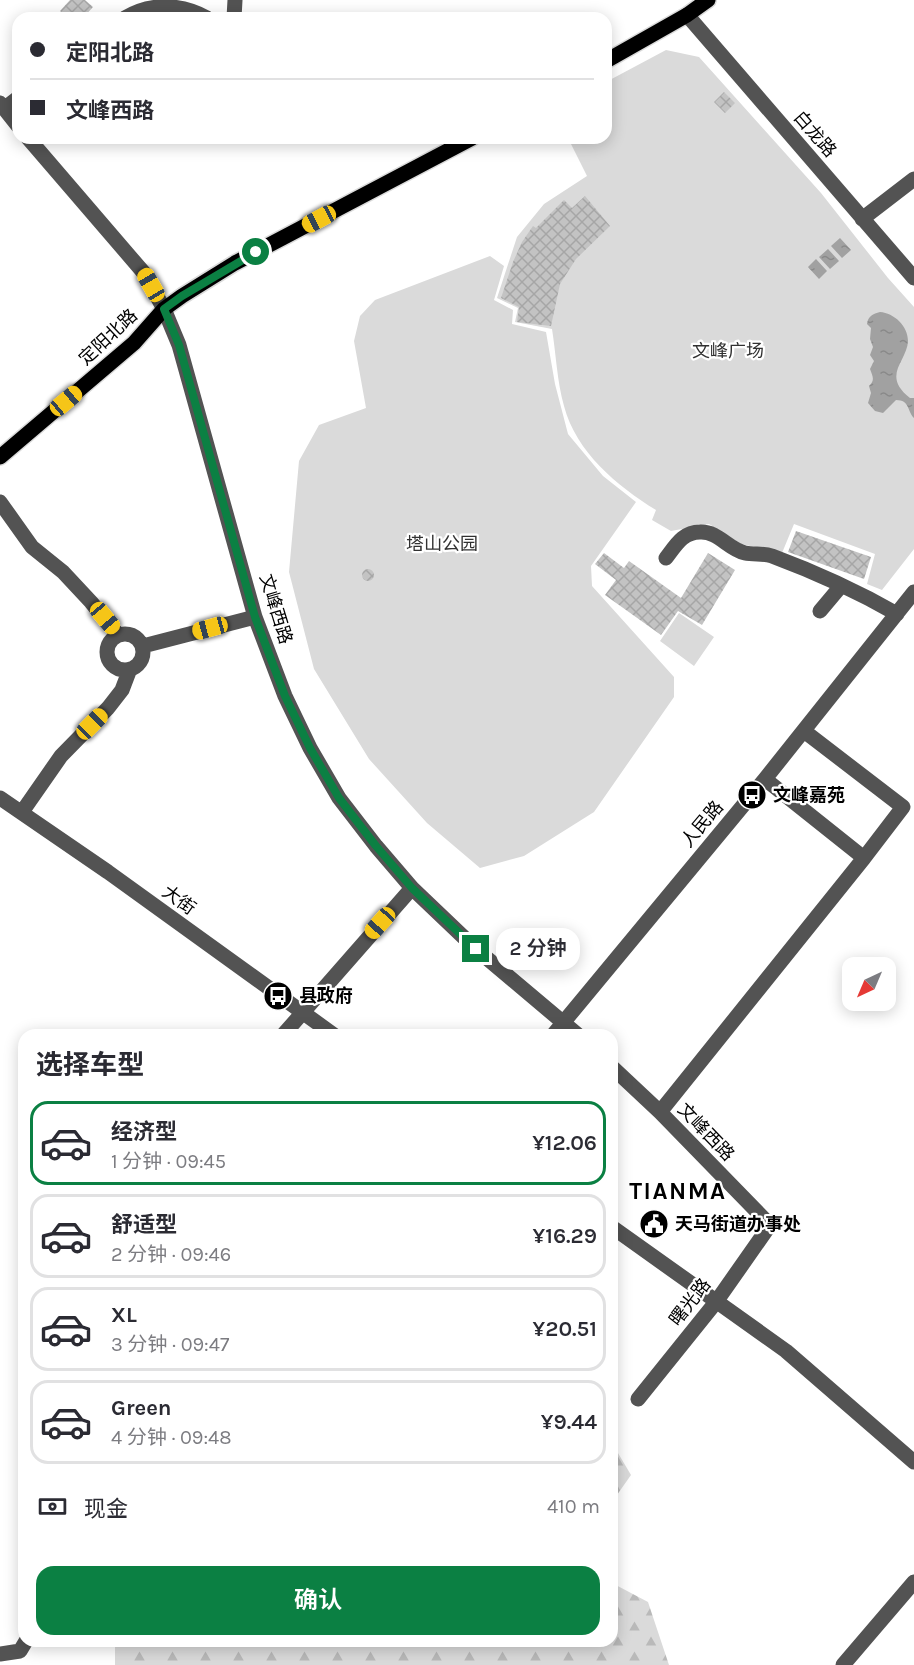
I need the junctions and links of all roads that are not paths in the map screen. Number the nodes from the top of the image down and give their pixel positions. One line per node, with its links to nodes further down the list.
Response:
1 (705, 1): 4 (main road)
2 (136, 12): 3 (street)
3 (194, 12)
4 (687, 15): 5 (main road); 11 (street, 白龙路)
5 (612, 58)
6 (2, 106): 7 (street)
7 (12, 118)
8 (33, 144): 13 (street, 文峰西路)
9 (461, 144): 13 (main road, 定阳北路)
10 (914, 179): 11 (street)
11 (862, 219): 12 (street, 白龙路)
12 (914, 278)
13 (164, 309): 14 (main road, 定阳北路); 21 (street, 文峰西路)
14 (0, 457)
15 (0, 502): 22 (street)
16 (666, 558): 17 (street)
17 (841, 586): 19 (street); 20 (street)
18 (914, 592): 20 (street, 人民路)
19 (820, 611)
20 (897, 614): 25 (street, 人民路)
21 (255, 617): 23 (street); 30 (street, 文峰西路)
22 (118, 635): 23 (street); 24 (street)
23 (143, 646): 24 (street)
24 (130, 669): 28 (street)
25 (804, 731): 26 (street, 人民路); 29 (street)
26 (765, 779): 29 (street); 34 (street, 人民路)
27 (0, 798): 28 (street, 大街)
28 (22, 812): 31 (street, 大街)
29 (864, 858): 36 (street)
30 (412, 888): 31 (street); 34 (street, 文峰西路)
31 (301, 1013): 32 (street); 33 (street, 大街)
32 (288, 1029)
33 (325, 1029)
34 (558, 1029)
35 (618, 1073): 36 (street, 文峰西路)
36 (660, 1112): 37 (street, 文峰西路)
37 (770, 1225): 39 (street, 曙光路)
38 (618, 1231): 39 (street)
39 (716, 1302): 40 (street, 曙光路); 41 (street)
40 (638, 1399)
41 (914, 1461)
42 (914, 1582): 45 (street)
43 (23, 1647): 44 (street)
44 (0, 1654)
45 (843, 1665)

